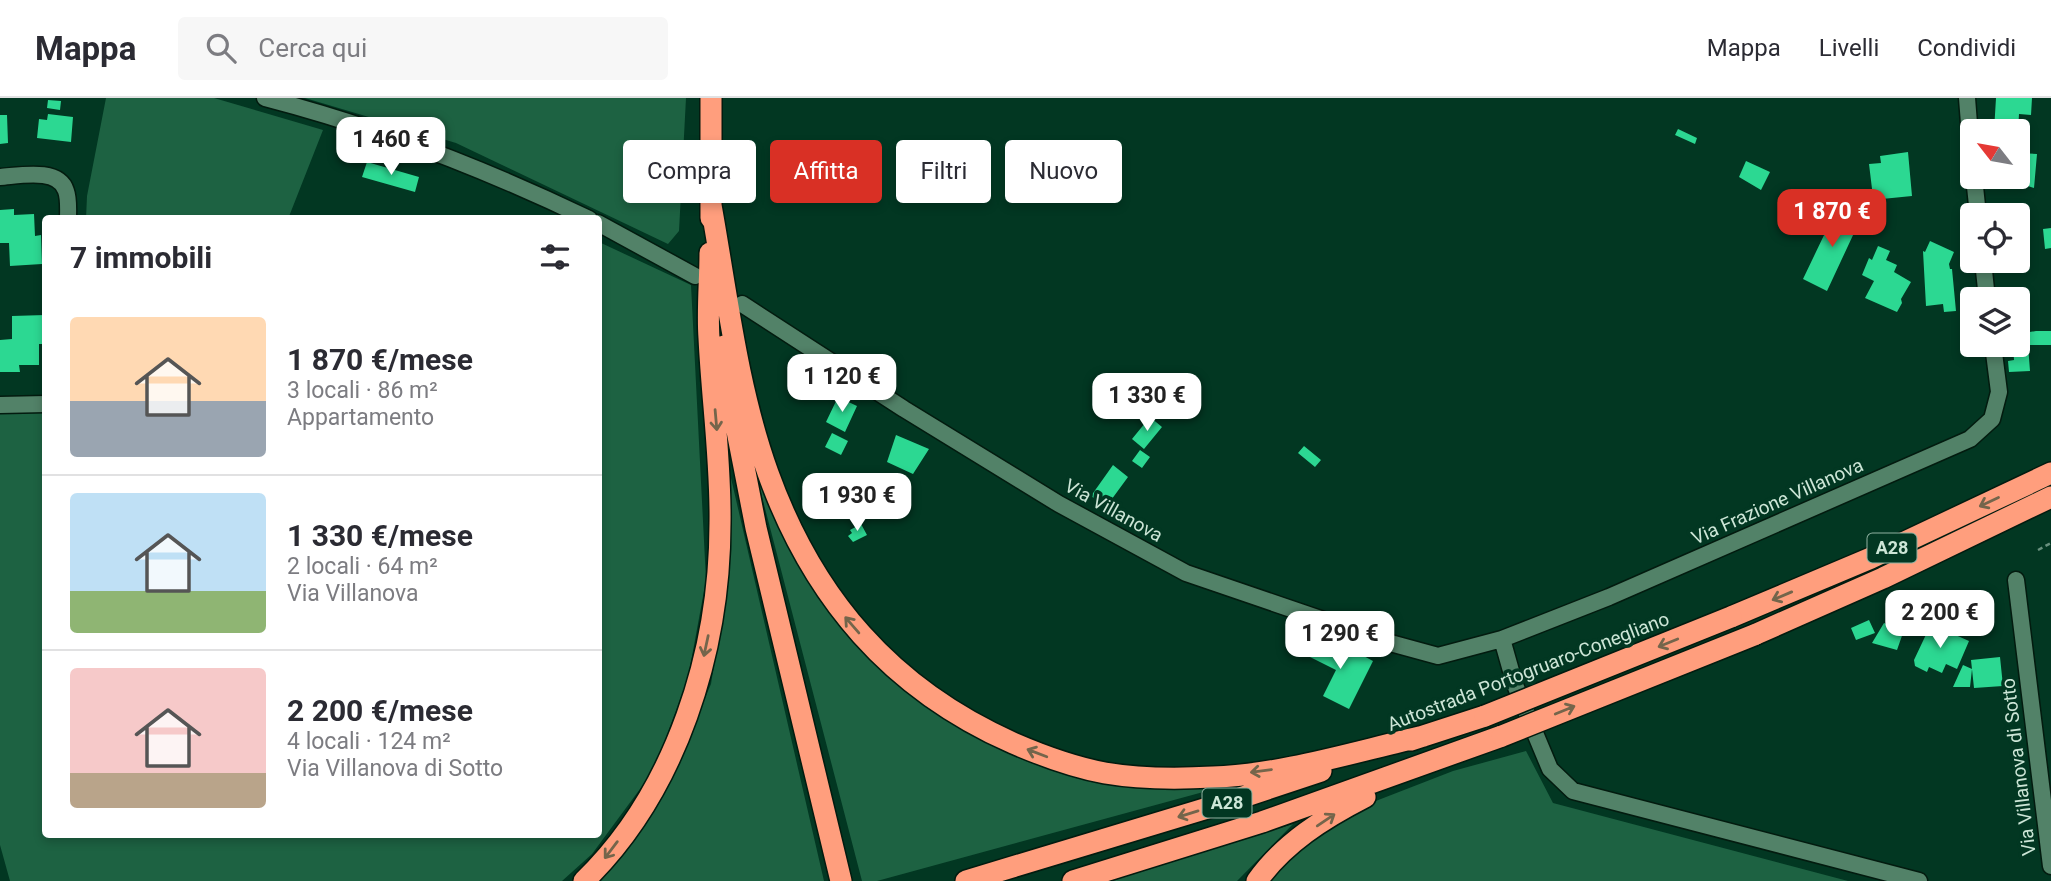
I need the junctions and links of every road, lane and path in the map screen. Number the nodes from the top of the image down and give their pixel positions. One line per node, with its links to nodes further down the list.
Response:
1 (265, 98): 8 (street)
2 (711, 98): 6 (highway)
3 (1967, 98): 4 (street)
4 (1969, 119)
5 (0, 177): 7 (street)
6 (711, 205): 21 (highway, one-way to 6); 24 (highway); 25 (highway, one-way to 25)
7 (68, 215)
8 (580, 215)
9 (602, 225): 10 (street)
10 (695, 276)
11 (742, 304): 20 (street, Via Villanova)
12 (1995, 357): 20 (street, Via Frazione Villanova)
13 (42, 404): 14 (street)
14 (0, 405)
15 (2051, 473): 21 (highway, Autostrada Portogruaro-Conegliano / A28, one-way to 21, bridge)
16 (2051, 497): 22 (highway, A28, one-way to 16, bridge)
17 (2051, 543): 18 (path)
18 (2038, 550)
19 (2016, 580): 23 (street, Via Villanova di Sotto)
20 (1502, 639): 29 (street)
21 (1424, 736): 26 (highway, Autostrada Portogruaro-Conegliano / A28, one-way to 26)
22 (1444, 757): 27 (highway, A28); 28 (highway, one-way to 22)
23 (2051, 866)
24 (839, 873)
25 (584, 881)
26 (966, 881)
27 (1073, 881)
28 (1257, 881)
29 (1919, 881)

